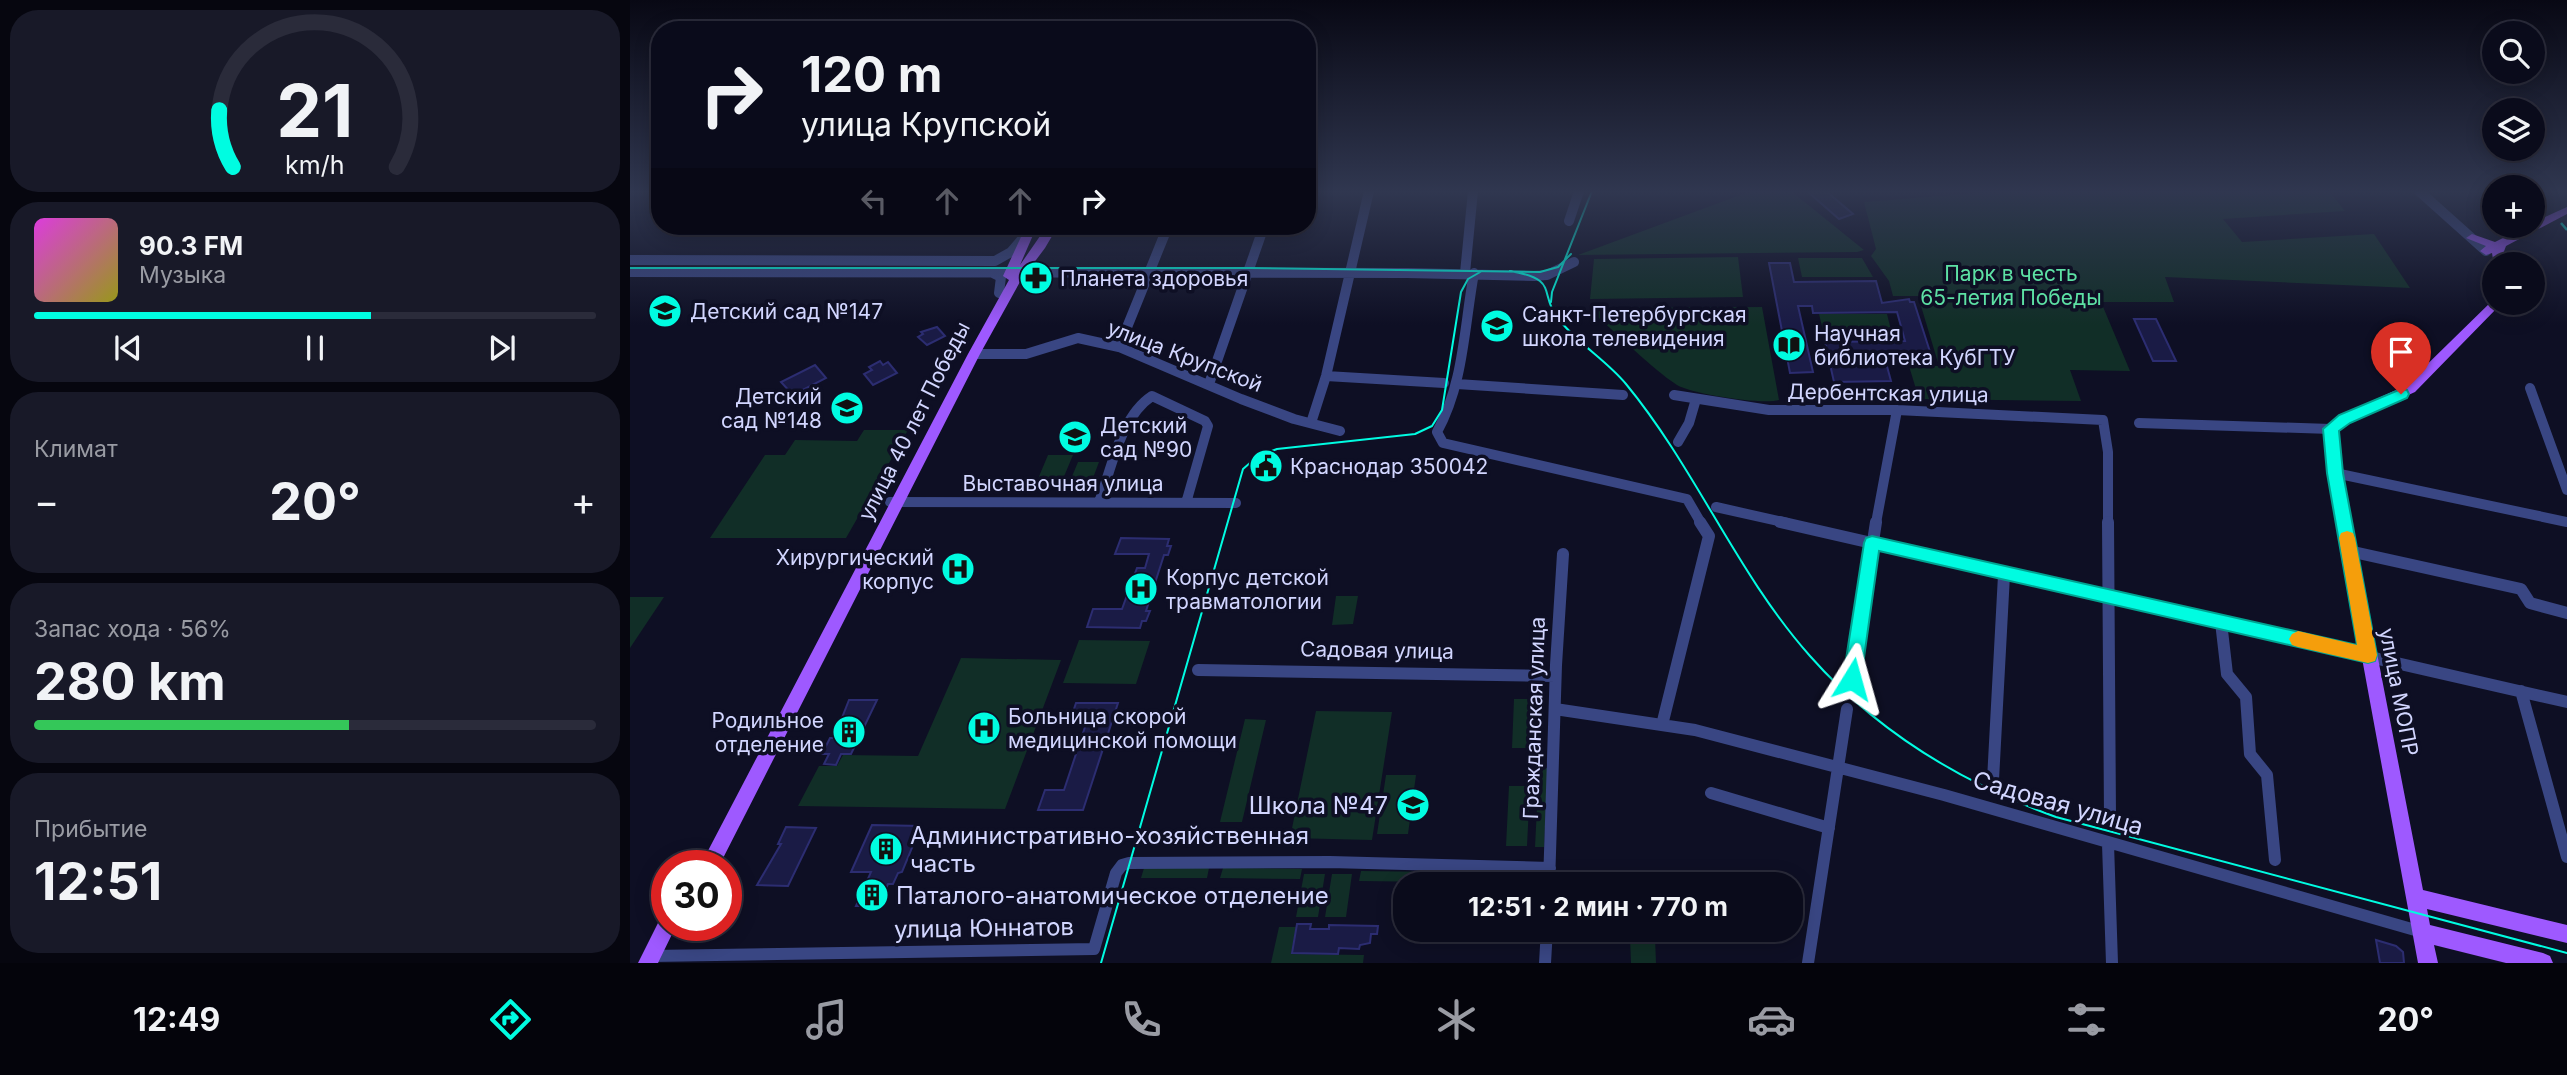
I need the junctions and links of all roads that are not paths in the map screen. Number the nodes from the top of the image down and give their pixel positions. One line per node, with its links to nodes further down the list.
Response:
1 (1024, 236): 11 (street)
2 (1027, 236): 13 (main road, улица 40 лет Победы)
3 (1046, 236): 13 (main road, улица 40 лет Победы)
4 (1164, 236): 19 (street)
5 (1261, 236): 16 (street)
6 (1359, 236): 17 (street)
7 (1472, 236): 18 (street)
8 (2473, 236): 10 (street)
9 (2520, 236): 10 (main road)
10 (2491, 251)
11 (630, 260)
12 (1574, 262): 18 (street)
13 (1015, 271): 15 (street); 19 (street); 20 (main road, улица 40 лет Победы); 23 (main road, улица 40 лет Победы)
14 (630, 272): 15 (street)
15 (991, 272): 20 (street)
16 (1248, 273): 17 (street); 19 (street); 26 (street)
17 (1350, 273): 18 (street); 24 (street)
18 (1470, 273): 27 (street)
19 (1149, 274): 22 (street)
20 (999, 293): 40 (main road, улица 40 лет Победы)
21 (2484, 315): 35 (main road)
22 (1119, 347): 23 (street, улица Крупской); 26 (street, улица Крупской)
23 (974, 354): 40 (main road, улица 40 лет Победы)
24 (1326, 376): 25 (street); 33 (street)
25 (1444, 383)
26 (1209, 384): 33 (street, улица Крупской)
27 (1457, 384): 29 (street); 61 (street)
28 (2530, 387): 39 (street)
29 (1623, 395)
30 (1674, 395): 31 (street, Дербентская улица)
31 (1696, 399): 32 (street, Дербентская улица); 37 (street)
32 (1897, 410): 46 (street); 50 (street, Дербентская улица)
33 (1311, 423): 36 (street, улица Крупской)
34 (2139, 423): 35 (street)
35 (2331, 429): 38 (main road, улица МОПР)
36 (1340, 431)
37 (1678, 442)
38 (2335, 473): 45 (street); 47 (main road, улица МОПР)
39 (2567, 491)
40 (894, 502): 41 (street, Выставочная улица); 68 (main road, улица 40 лет Победы); 69 (main road, улица 40 лет Победы)
41 (1099, 502): 42 (street, Выставочная улица); 42 (street)
42 (1186, 503): 43 (street, Выставочная улица)
43 (1236, 503)
44 (1716, 507): 46 (street)
45 (2567, 522)
46 (1872, 543): 49 (street); 56 (street)
47 (2349, 551): 51 (street); 53 (main road, улица МОПР)
48 (1563, 554): 55 (street, Гражданская улица)
49 (2004, 575): 50 (street); 63 (street)
50 (2109, 597): 52 (street); 65 (street)
51 (2567, 613)
52 (2221, 622): 53 (street); 71 (street)
53 (2368, 655): 57 (street); 74 (main road, улица МОПР)
54 (1198, 670): 55 (street, Садовая улица)
55 (1555, 676): 59 (street, Гражданская улица)
56 (1852, 679)
57 (2521, 691): 58 (street); 70 (street)
58 (2567, 702)
59 (1555, 709): 61 (street, Садовая улица); 72 (street, Гражданская улица)
60 (1847, 709): 62 (street)
61 (1662, 725): 62 (street, Садовая улица)
62 (1838, 769): 66 (street); 67 (street, Садовая улица)
63 (1993, 780)
64 (1711, 793): 66 (street)
65 (2110, 818)
66 (1829, 828): 82 (street)
67 (2108, 845): 75 (street, Садовая улица); 83 (street)
68 (708, 850)
69 (717, 850)
70 (2567, 857)
71 (2275, 860)
72 (1550, 868): 73 (street, Гражданская улица); 80 (street, улица Юннатов)
73 (1550, 872)
74 (2416, 897): 75 (main road, улица МОПР); 76 (main road)
75 (2422, 932): 84 (main road, улица МОПР); 85 (main road, Садовая улица)
76 (2567, 934)
77 (662, 941): 80 (main road)
78 (668, 941): 80 (main road)
79 (1546, 942): 81 (street)
80 (655, 959)
81 (1545, 963)
82 (1808, 963)
83 (2112, 963)
84 (2428, 963)
85 (2543, 963)

